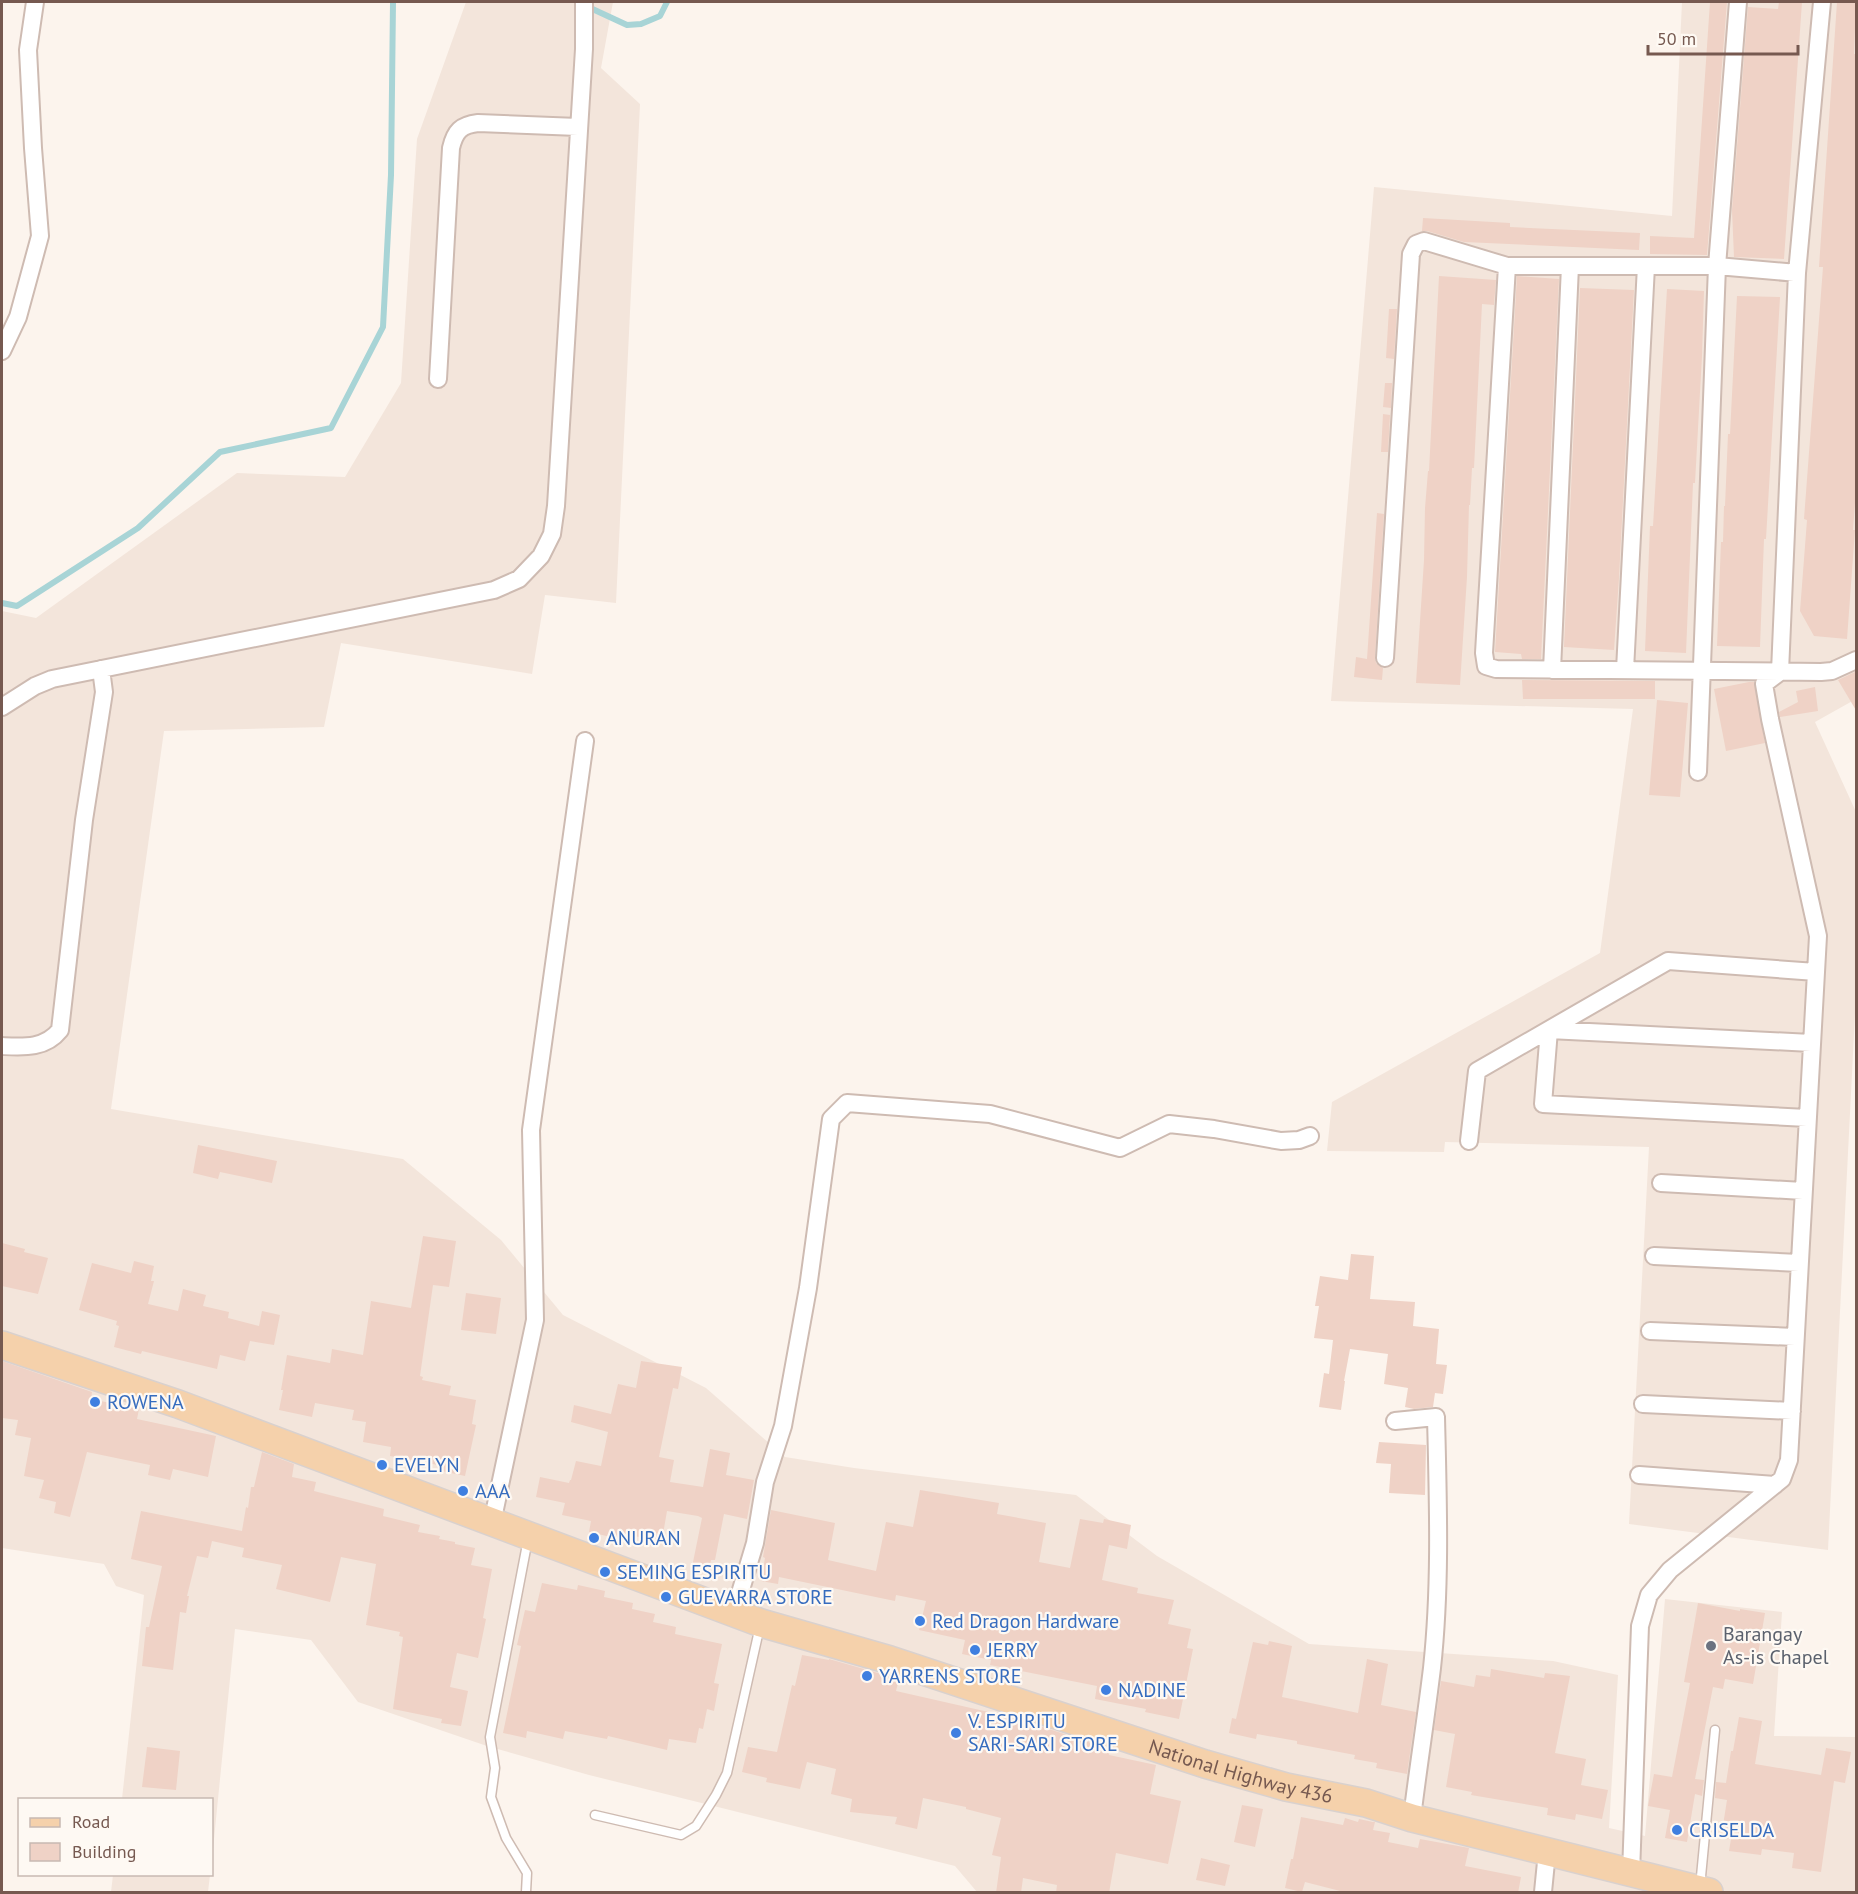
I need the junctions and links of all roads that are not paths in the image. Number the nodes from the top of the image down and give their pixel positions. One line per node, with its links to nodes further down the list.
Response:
1 (35, 2): 11 (street)
2 (584, 2): 5 (street)
3 (1738, 2): 9 (street)
4 (1822, 2): 10 (street)
5 (578, 127): 12 (street); 15 (street)
6 (1507, 266): 7 (street); 13 (street); 16 (street)
7 (1570, 266): 8 (street); 16 (street)
8 (1646, 266): 9 (street); 17 (street)
9 (1717, 266): 10 (street); 18 (street)
10 (1797, 273): 19 (street)
11 (2, 351)
12 (438, 379)
13 (1385, 658)
14 (1857, 660): 19 (street)
15 (101, 669): 20 (street); 26 (street)
16 (1552, 670): 17 (street)
17 (1625, 670): 18 (street)
18 (1701, 671): 19 (street); 22 (street)
19 (1780, 672): 23 (street)
20 (2, 707)
21 (585, 741): 42 (street)
22 (1698, 772)
23 (1816, 972): 24 (street); 25 (street)
24 (1549, 1030): 25 (street); 27 (street); 29 (street)
25 (1811, 1043): 27 (street)
26 (2, 1046)
27 (1807, 1118): 31 (street)
28 (1310, 1136): 44 (street)
29 (1469, 1141)
30 (1661, 1183): 31 (street)
31 (1803, 1191): 33 (street)
32 (1653, 1256): 33 (street)
33 (1799, 1263): 35 (street)
34 (1650, 1331): 35 (street)
35 (1795, 1338): 38 (street)
36 (2, 1345): 42 (main road, National Highway 436)
37 (1643, 1404): 38 (street)
38 (1792, 1411): 41 (street)
39 (1395, 1420): 48 (street)
40 (1639, 1474): 41 (street)
41 (1775, 1485): 50 (street)
42 (492, 1523): 43 (main road, National Highway 436)
43 (528, 1536): 44 (main road, National Highway 436); 52 (lane)
44 (734, 1612): 45 (main road, National Highway 436)
45 (761, 1623): 47 (lane); 48 (main road, National Highway 436)
46 (1715, 1730): 51 (lane)
47 (595, 1815)
48 (1412, 1818): 49 (main road, National Highway 436)
49 (1547, 1852): 50 (main road, National Highway 436); 53 (street)
50 (1631, 1873): 51 (main road, National Highway 436)
51 (1704, 1891)
52 (526, 1893)
53 (1543, 1893)

